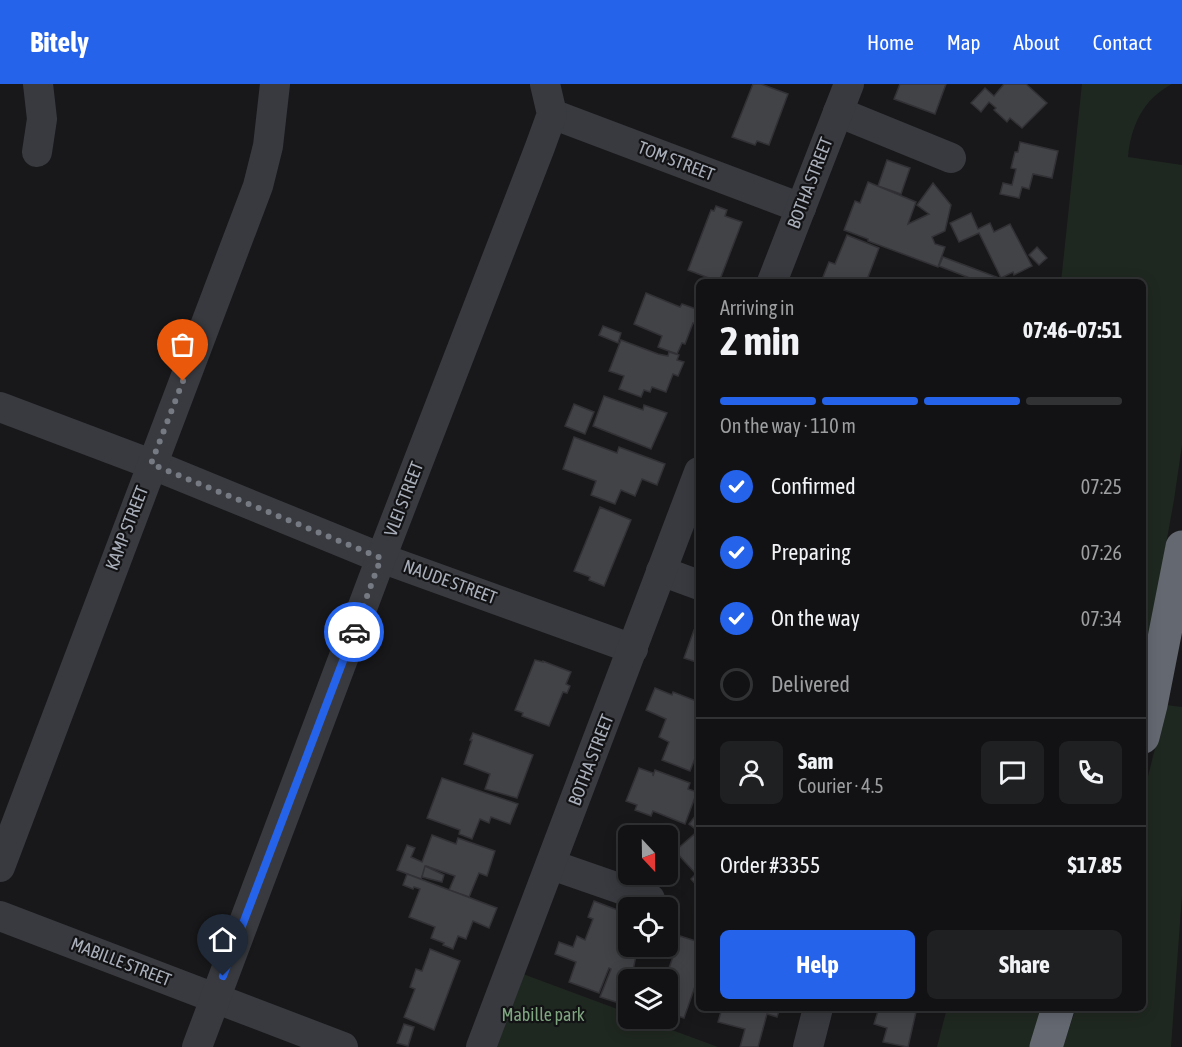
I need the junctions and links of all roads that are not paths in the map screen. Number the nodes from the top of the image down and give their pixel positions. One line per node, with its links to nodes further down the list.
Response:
1 (38, 84): 7 (street)
2 (275, 84): 12 (street, KAMP STREET)
3 (545, 84): 6 (street)
4 (849, 84): 5 (street, BOTHA STREET)
5 (838, 112): 8 (street); 9 (street, BOTHA STREET)
6 (552, 114): 9 (street, TOM STREET); 15 (street, VLEI STREET)
7 (37, 152)
8 (951, 158)
9 (801, 208): 10 (street, BOTHA STREET)
10 (773, 279)
11 (0, 407): 12 (street, NAUDE STREET)
12 (151, 464): 15 (street, NAUDE STREET); 21 (street, KAMP STREET)
13 (696, 480): 16 (street, BOTHA STREET)
14 (1182, 547): 19 (highway)
15 (381, 558): 18 (street, NAUDE STREET); 24 (street, VLEI STREET)
16 (661, 571): 17 (street); 18 (street, BOTHA STREET)
17 (696, 584)
18 (633, 649): 20 (street, BOTHA STREET)
19 (1146, 725)
20 (552, 865): 22 (street); 29 (street, BOTHA STREET)
21 (0, 867)
22 (644, 897)
23 (0, 916): 24 (street, MABILLE STREET)
24 (215, 998): 27 (street, MABILLE STREET); 28 (street, VLEI STREET)
25 (817, 1011): 30 (street)
26 (1057, 1011): 31 (highway)
27 (338, 1046)
28 (196, 1047)
29 (481, 1047)
30 (808, 1047)
31 (1046, 1047)

